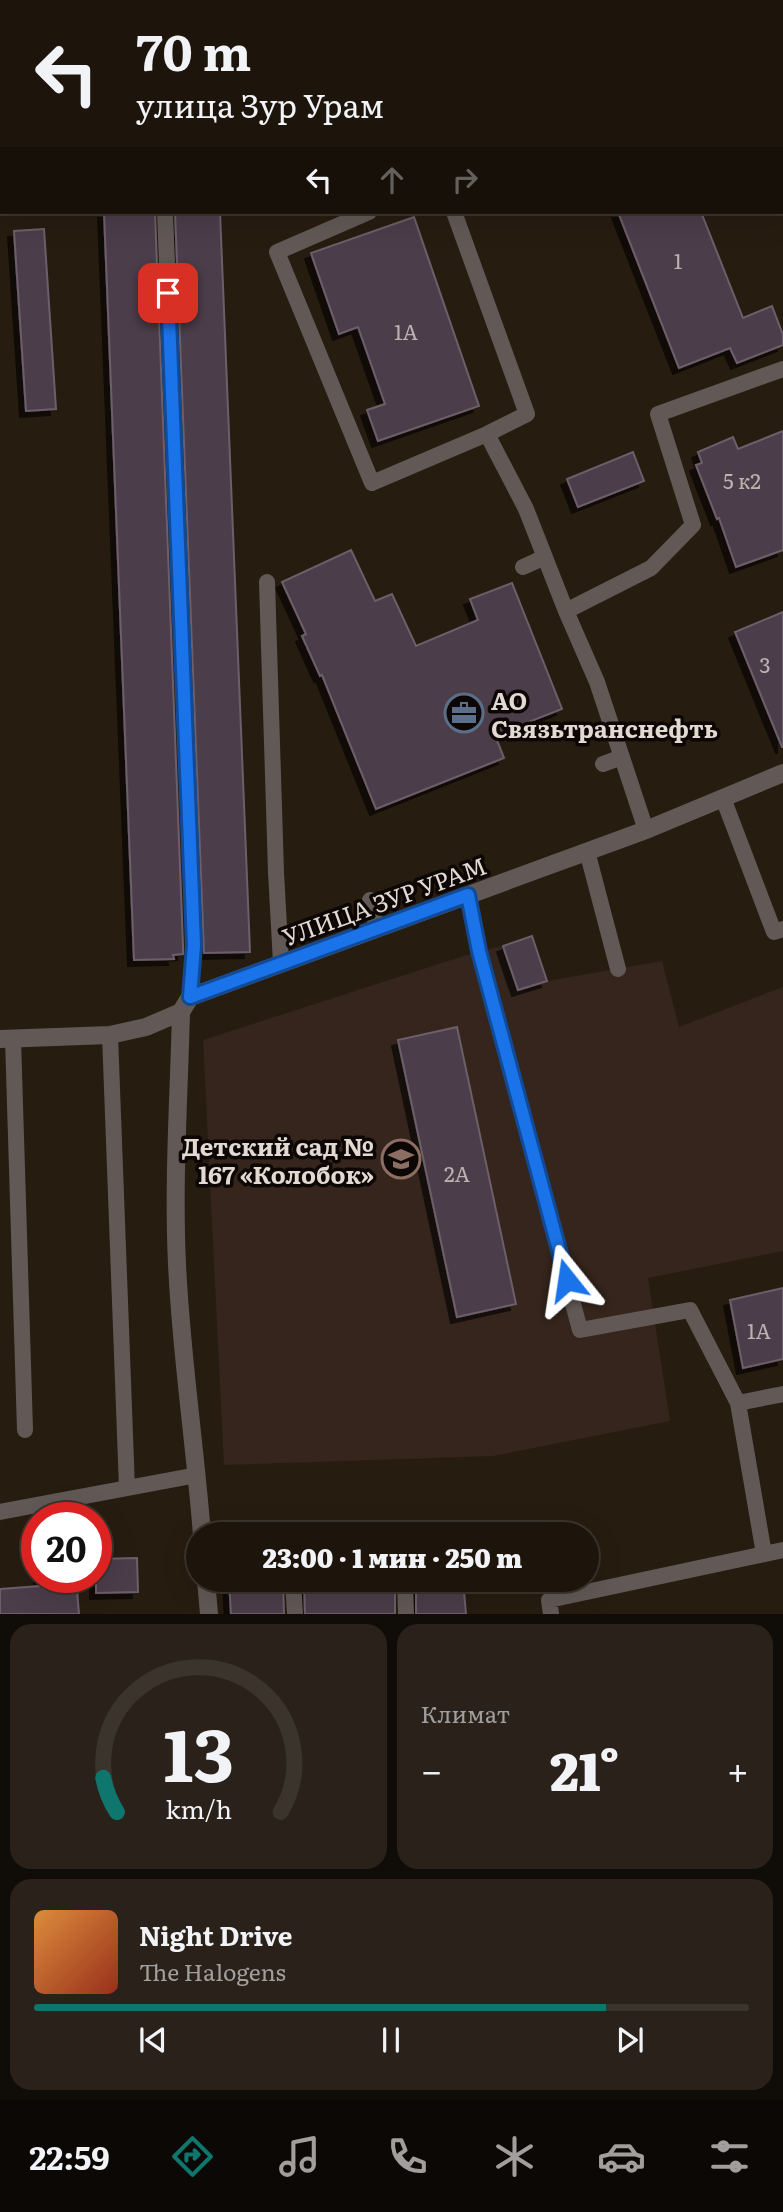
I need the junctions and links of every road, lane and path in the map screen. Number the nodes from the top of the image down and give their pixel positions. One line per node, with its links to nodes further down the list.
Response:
1 (165, 214): 22 (lane)
2 (364, 214): 5 (lane)
3 (455, 214): 5 (lane)
4 (783, 369): 9 (lane)
5 (487, 434): 6 (lane)
6 (545, 557): 7 (lane); 9 (lane)
7 (523, 567)
8 (267, 582): 20 (lane)
9 (566, 611): 10 (lane)
10 (622, 757): 11 (lane); 14 (lane)
11 (603, 764)
12 (783, 773): 13 (street, УЛИЦА ЗУР УРАМ)
13 (723, 798): 14 (street, УЛИЦА ЗУР УРАМ); 19 (lane)
14 (646, 830): 15 (street, УЛИЦА ЗУР УРАМ)
15 (587, 851): 16 (street, УЛИЦА ЗУР УРАМ); 21 (lane)
16 (468, 895): 18 (street, УЛИЦА ЗУР УРАМ); 26 (lane)
17 (370, 900): 18 (lane)
18 (377, 928): 20 (street, УЛИЦА ЗУР УРАМ)
19 (783, 929)
20 (281, 963): 22 (street, УЛИЦА ЗУР УРАМ)
21 (618, 969)
22 (185, 1005): 23 (street, УЛИЦА ЗУР УРАМ); 28 (street)
23 (110, 1035): 24 (street, УЛИЦА ЗУР УРАМ); 29 (lane)
24 (6, 1039): 27 (lane)
25 (783, 1394): 26 (lane)
26 (738, 1403): 33 (lane)
27 (25, 1430)
28 (197, 1475): 29 (lane); 31 (street)
29 (127, 1488): 30 (lane)
30 (0, 1512)
31 (201, 1522)
32 (783, 1550): 33 (lane)
33 (764, 1554): 40 (lane)
34 (207, 1592): 37 (street)
35 (294, 1592): 38 (lane)
36 (405, 1592): 39 (lane)
37 (209, 1614)
38 (295, 1614)
39 (406, 1614)
40 (551, 1614)

